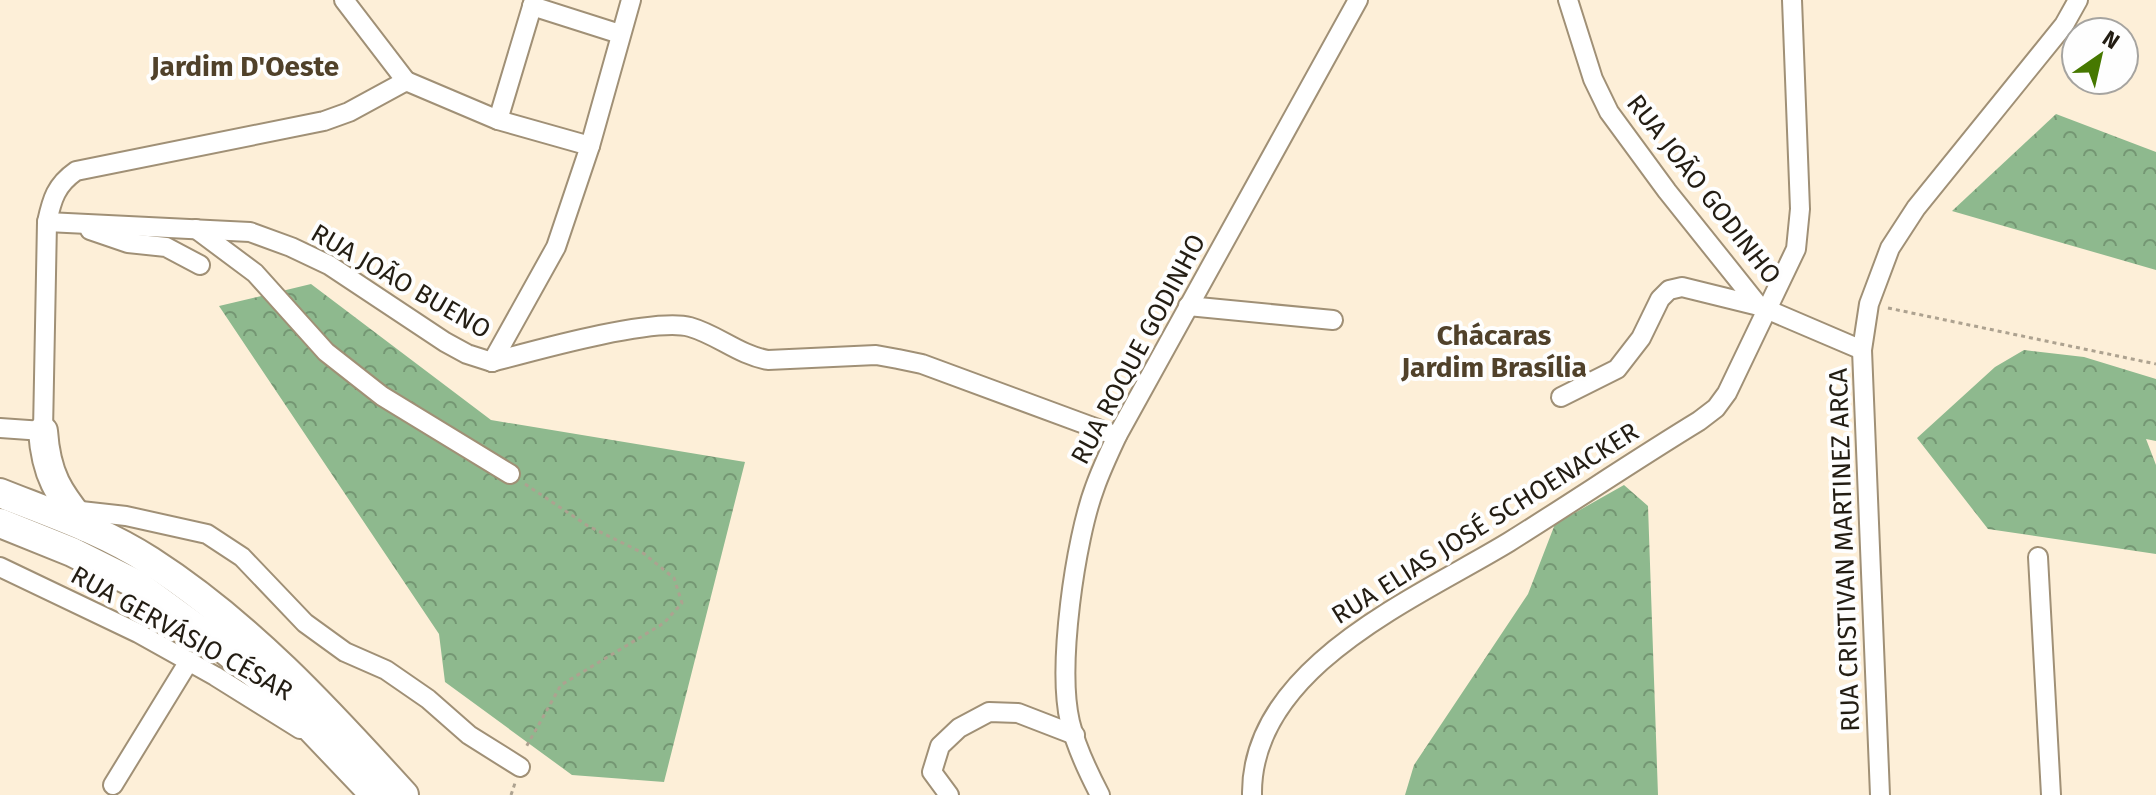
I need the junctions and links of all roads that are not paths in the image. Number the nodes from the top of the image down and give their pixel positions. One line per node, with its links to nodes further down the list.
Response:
1 (344, 0): 9 (street)
2 (631, 0): 8 (street)
3 (1358, 0): 16 (street, RUA ROQUE GODINHO)
4 (1568, 0): 17 (street, RUA JOÃO GODINHO)
5 (1792, 0): 17 (street, RUA ELIAS JOSÉ SCHOENACKER)
6 (2078, 0): 19 (street, RUA CRISTIVAN MARTINEZ ARCA)
7 (533, 3): 8 (street); 10 (street)
8 (620, 34): 11 (street)
9 (406, 81): 10 (street); 12 (street)
10 (498, 120): 11 (street)
11 (590, 146): 20 (street)
12 (47, 222): 13 (street, RUA JOÃO BUENO); 23 (street)
13 (67, 223): 14 (street, RUA JOÃO BUENO); 15 (street)
14 (196, 229): 20 (street, RUA JOÃO BUENO); 25 (street)
15 (200, 265)
16 (1188, 306): 18 (street); 24 (street, RUA ROQUE GODINHO)
17 (1764, 309): 19 (street, RUA JOÃO GODINHO); 21 (street); 40 (street, RUA ELIAS JOSÉ SCHOENACKER)
18 (1333, 320)
19 (1862, 350): 41 (street, RUA CRISTIVAN MARTINEZ ARCA)
20 (492, 362): 24 (street)
21 (1561, 397)
22 (0, 428): 23 (street)
23 (43, 431): 27 (highway)
24 (1117, 436): 32 (street, RUA ROQUE GODINHO)
25 (510, 474)
26 (0, 493): 27 (highway)
27 (79, 519): 34 (street); 37 (highway)
28 (0, 523): 33 (highway)
29 (2038, 557): 42 (street)
30 (0, 567): 31 (street, RUA GERVÁSIO CÉSAR)
31 (189, 661): 33 (street, RUA GERVÁSIO CÉSAR); 35 (street)
32 (1075, 735): 38 (street); 39 (street, RUA ROQUE GODINHO)
33 (334, 750): 36 (highway)
34 (520, 767)
35 (113, 785)
36 (375, 795)
37 (404, 795)
38 (949, 795)
39 (1100, 795)
40 (1252, 795)
41 (1880, 795)
42 (2051, 795)

